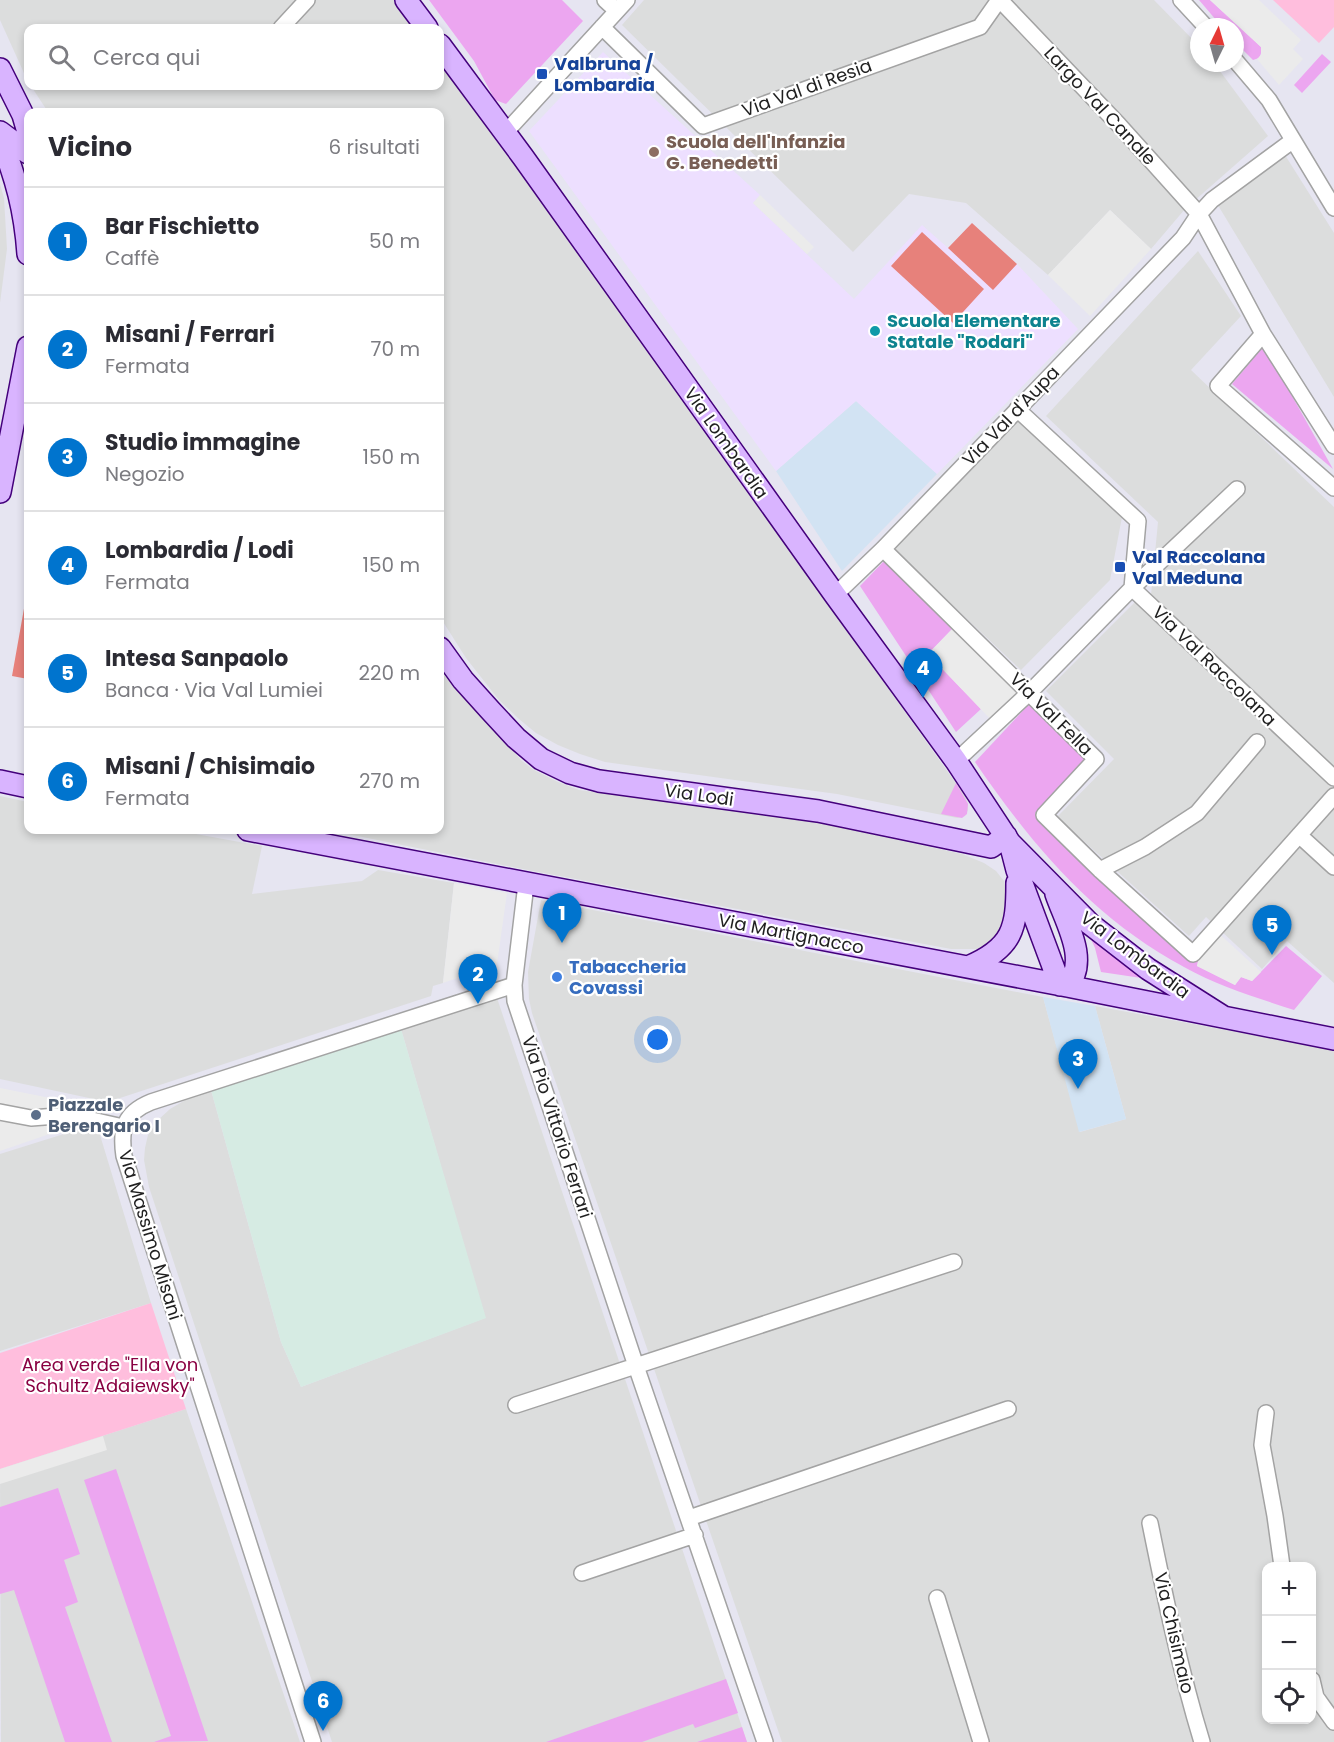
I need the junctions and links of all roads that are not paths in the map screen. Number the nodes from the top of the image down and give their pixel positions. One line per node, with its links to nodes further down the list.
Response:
1 (308, 0): 7 (street)
2 (406, 0): 8 (street)
3 (999, 0): 9 (street, Via Val di Resia); 21 (street, Largo Val Canale)
4 (1181, 0): 6 (street)
5 (616, 4): 9 (street)
6 (1198, 18)
7 (285, 24)
8 (425, 24)
9 (602, 27): 15 (street)
10 (444, 50): 15 (street, Via Lombardia)
11 (0, 69): 13 (street)
12 (1244, 71): 17 (street)
13 (24, 117)
14 (0, 132): 18 (street)
15 (505, 133): 31 (street, Via Lombardia)
16 (0, 138): 20 (street)
17 (1292, 141): 19 (street); 21 (street, Via Val d'Aupa)
18 (24, 150)
19 (1334, 208)
20 (24, 214)
21 (1199, 214): 22 (street, Largo Val Canale); 24 (street, Via Val d'Aupa)
22 (1263, 334): 25 (street, Largo Val Canale); 26 (street)
23 (24, 368): 28 (street)
24 (1017, 410): 29 (street, Via Val d'Aupa); 30 (street)
25 (1334, 446)
26 (1334, 488)
27 (1237, 489): 30 (street)
28 (0, 492)
29 (883, 549): 31 (street, Via Val d'Aupa); 33 (street, Via Val Fella)
30 (1132, 588): 33 (street); 36 (street, Via Val Raccolana)
31 (835, 595): 35 (street, Via Lombardia)
32 (444, 654): 42 (street, Via Lodi)
33 (1030, 692): 35 (street); 45 (street, Via Val Fella)
34 (1257, 742): 45 (street)
35 (956, 761): 42 (street, Via Lombardia)
36 (1334, 778)
37 (0, 781): 38 (street)
38 (24, 786)
39 (1334, 796): 41 (street)
40 (283, 834): 46 (street, Via Martignacco)
41 (1299, 835): 43 (street); 45 (street, Via Val Fella)
42 (1008, 839): 44 (street, Via Lombardia); 47 (street, Via Lombardia)
43 (1334, 867)
44 (1017, 870): 48 (street, Via Lombardia); 50 (street, Via Lombardia)
45 (1100, 870)
46 (526, 884): 48 (street, Via Martignacco); 49 (street, Via Pio Vittorio Ferrari)
47 (1054, 887): 50 (street, Via Lombardia); 51 (street, Via Lombardia)
48 (968, 967): 50 (street, Via Martignacco)
49 (514, 985): 54 (street, Via Massimo Misani); 56 (street, Via Pio Vittorio Ferrari)
50 (1063, 985): 51 (street, Via Martignacco)
51 (1222, 1016): 52 (street, Via Martignacco)
52 (1334, 1039)
53 (0, 1112): 54 (street)
54 (123, 1127): 68 (street, Via Massimo Misani)
55 (954, 1262): 56 (street)
56 (636, 1366): 57 (street); 60 (street, Via Pio Vittorio Ferrari)
57 (516, 1405)
58 (1008, 1409): 60 (street)
59 (1266, 1413): 63 (street)
60 (689, 1518): 62 (street, Via Pio Vittorio Ferrari)
61 (1150, 1523): 71 (street, Via Chisimaio)
62 (694, 1535): 64 (street); 69 (street, Via Pio Vittorio Ferrari)
63 (1281, 1562)
64 (582, 1574)
65 (937, 1598): 70 (street)
66 (1316, 1697): 67 (street)
67 (1334, 1722)
68 (312, 1742)
69 (765, 1742)
70 (981, 1742)
71 (1202, 1742)

